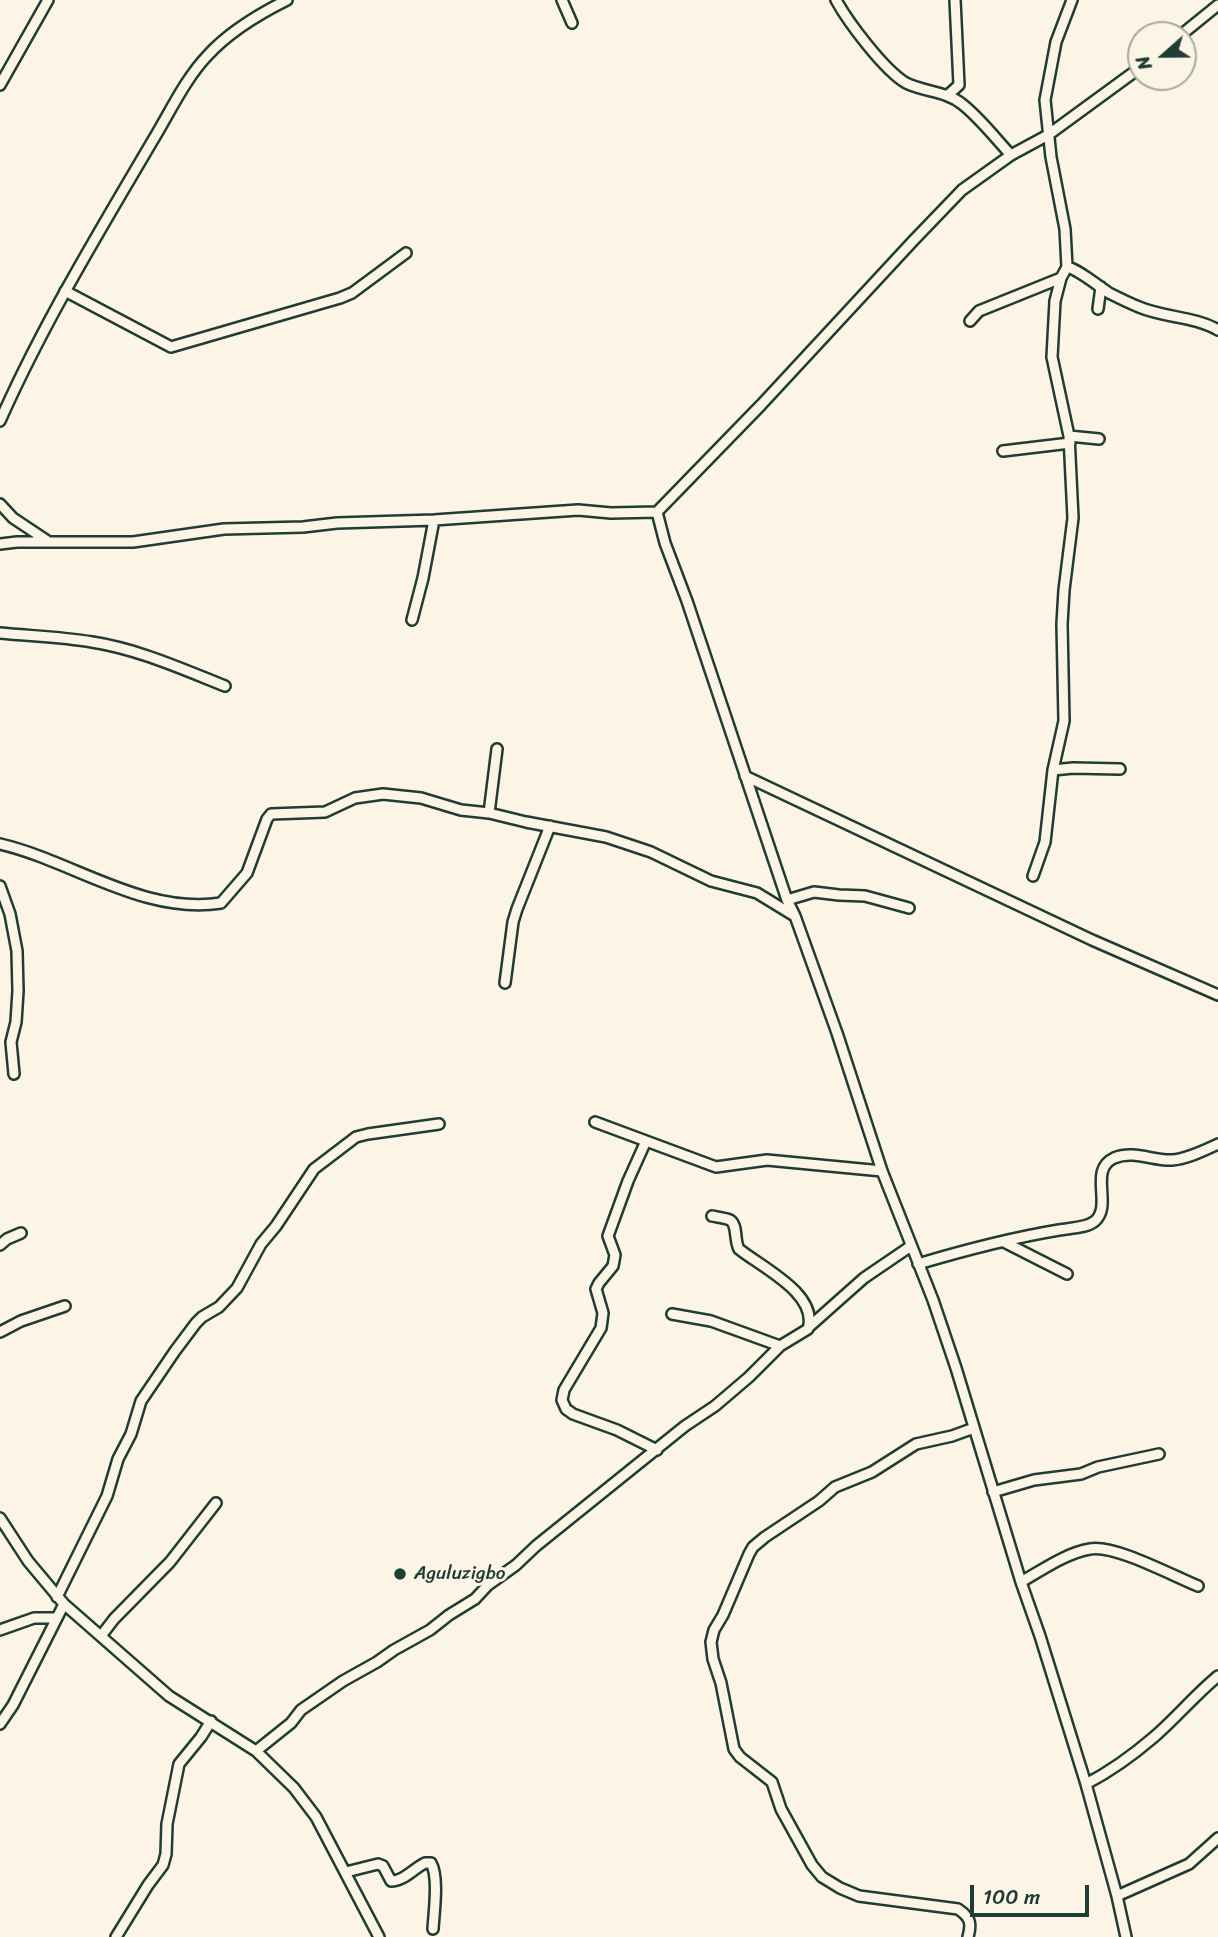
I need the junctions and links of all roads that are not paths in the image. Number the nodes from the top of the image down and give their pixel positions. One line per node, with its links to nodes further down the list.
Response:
1 (47, 0): 11 (street)
2 (286, 0): 19 (street)
3 (562, 0): 9 (street)
4 (836, 0): 12 (street)
5 (955, 0): 12 (street)
6 (1072, 0): 13 (street)
7 (1218, 5): 8 (street)
8 (1197, 22)
9 (572, 23)
10 (1127, 78): 13 (street)
11 (0, 85)
12 (948, 95): 14 (street)
13 (1048, 135): 14 (street); 16 (street)
14 (1011, 155): 28 (street)
15 (406, 253): 19 (street)
16 (1067, 267): 17 (street); 18 (street)
17 (1061, 278): 21 (street); 24 (street)
18 (1101, 287): 20 (street); 22 (street)
19 (65, 290): 23 (street)
20 (1098, 309)
21 (970, 321)
22 (1218, 330)
23 (0, 421)
24 (1069, 439): 25 (street); 26 (street); 37 (street)
25 (1099, 439)
26 (1003, 451)
27 (0, 504): 30 (street)
28 (657, 512): 29 (street); 38 (street)
29 (434, 520): 30 (street); 32 (street)
30 (51, 543): 31 (street)
31 (0, 544)
32 (412, 620)
33 (0, 633): 34 (street)
34 (225, 686)
35 (496, 749): 39 (street)
36 (1121, 769): 37 (street)
37 (1053, 770): 42 (street)
38 (745, 776): 44 (street); 48 (street)
39 (489, 813): 40 (street); 41 (street)
40 (550, 826): 46 (street); 47 (street)
41 (0, 844)
42 (1033, 876)
43 (0, 886): 49 (street)
44 (787, 900): 45 (street); 46 (street)
45 (909, 908)
46 (795, 916): 54 (street)
47 (505, 983)
48 (1218, 995)
49 (14, 1074)
50 (595, 1122): 52 (street)
51 (439, 1124): 75 (street)
52 (646, 1142): 54 (street); 68 (street)
53 (1218, 1144): 57 (street)
54 (882, 1171): 59 (street)
55 (712, 1216): 64 (street)
56 (21, 1233): 58 (street)
57 (1004, 1242): 60 (street); 61 (street)
58 (0, 1245)
59 (911, 1246): 60 (street); 64 (street)
60 (918, 1264): 67 (street)
61 (1067, 1274)
62 (65, 1306): 65 (street)
63 (672, 1314): 66 (street)
64 (810, 1326): 66 (street)
65 (0, 1332)
66 (780, 1346): 68 (street)
67 (974, 1428): 70 (street); 90 (street)
68 (657, 1450): 82 (street)
69 (1159, 1454): 70 (street)
70 (993, 1492): 73 (street)
71 (216, 1503): 78 (street)
72 (0, 1518): 75 (street)
73 (1021, 1583): 74 (street); 83 (street)
74 (1198, 1586)
75 (61, 1601): 76 (street); 78 (street)
76 (56, 1618): 77 (street); 81 (street)
77 (0, 1630)
78 (101, 1636): 80 (street)
79 (1218, 1676): 83 (street)
80 (211, 1721): 82 (street); 88 (street)
81 (0, 1724)
82 (256, 1751): 85 (street)
83 (1086, 1784): 86 (street)
84 (1218, 1838): 86 (street)
85 (346, 1872): 87 (street); 89 (street)
86 (1117, 1896): 91 (street)
87 (433, 1929)
88 (116, 1937)
89 (379, 1937)
90 (968, 1937)
91 (1126, 1937)

